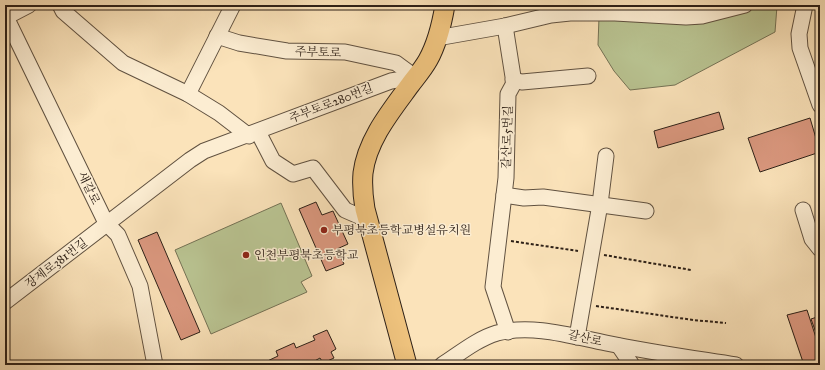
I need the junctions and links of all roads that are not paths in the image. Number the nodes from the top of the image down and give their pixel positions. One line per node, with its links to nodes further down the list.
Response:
1 (29, 5): 8 (street)
2 (60, 5): 15 (street)
3 (233, 5): 10 (street)
4 (445, 5): 11 (main road)
5 (745, 5): 7 (street)
6 (805, 5): 16 (street)
7 (553, 10): 9 (street)
8 (7, 23): 24 (street, 새갈로)
9 (505, 26): 11 (street); 14 (street, 갈산로5번길)
10 (217, 36): 13 (street, 주부토로); 15 (street)
11 (437, 38): 13 (main road)
12 (588, 76): 14 (street)
13 (415, 78): 17 (street, 주부토로280번길); 23 (main road)
14 (513, 80): 19 (street, 갈산로5번길)
15 (188, 94): 17 (street)
16 (820, 105)
17 (253, 134): 23 (street); 24 (street, 주부토로280번길)
18 (606, 156): 20 (street)
19 (504, 195): 20 (street); 27 (street, 갈산로5번길)
20 (600, 204): 22 (street); 28 (street)
21 (803, 210): 25 (street)
22 (646, 211)
23 (368, 220): 31 (main road)
24 (106, 224): 26 (street, 장제로381번길); 30 (street, 새갈로)
25 (820, 250)
26 (5, 302)
27 (508, 332): 28 (street, 갈산로); 32 (street, 갈산로)
28 (577, 337): 29 (street, 갈산로)
29 (619, 346): 33 (street); 34 (street, 갈산로)
30 (155, 365)
31 (406, 365)
32 (442, 365)
33 (632, 365)
34 (736, 365)

